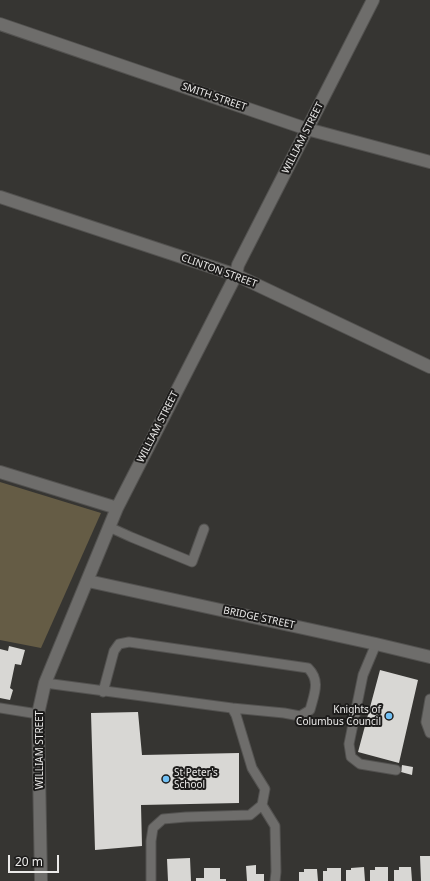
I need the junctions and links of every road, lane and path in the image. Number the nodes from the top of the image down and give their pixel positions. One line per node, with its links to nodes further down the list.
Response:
1 (373, 0): 3 (street, WILLIAM STREET)
2 (0, 24): 3 (street, SMITH STREET)
3 (307, 129): 4 (street, SMITH STREET); 6 (street, WILLIAM STREET)
4 (430, 162)
5 (0, 197): 6 (street, CLINTON STREET)
6 (236, 275): 7 (street, CLINTON STREET); 9 (street, WILLIAM STREET)
7 (430, 367)
8 (0, 472): 9 (street)
9 (117, 508): 10 (street, WILLIAM STREET)
10 (109, 527): 11 (lane); 12 (street, WILLIAM STREET)
11 (204, 529)
12 (88, 581): 13 (street, BRIDGE STREET); 15 (street, WILLIAM STREET)
13 (376, 644): 14 (street, BRIDGE STREET); 22 (lane)
14 (430, 657)
15 (45, 683): 16 (lane); 20 (street, WILLIAM STREET)
16 (103, 692): 19 (lane); 19 (lane)
17 (430, 699): 21 (lane)
18 (0, 708): 20 (lane)
19 (232, 708): 23 (lane)
20 (38, 714): 24 (street, WILLIAM STREET)
21 (430, 733)
22 (396, 770)
23 (262, 805): 25 (lane); 26 (lane)
24 (41, 881)
25 (151, 881)
26 (275, 881)

